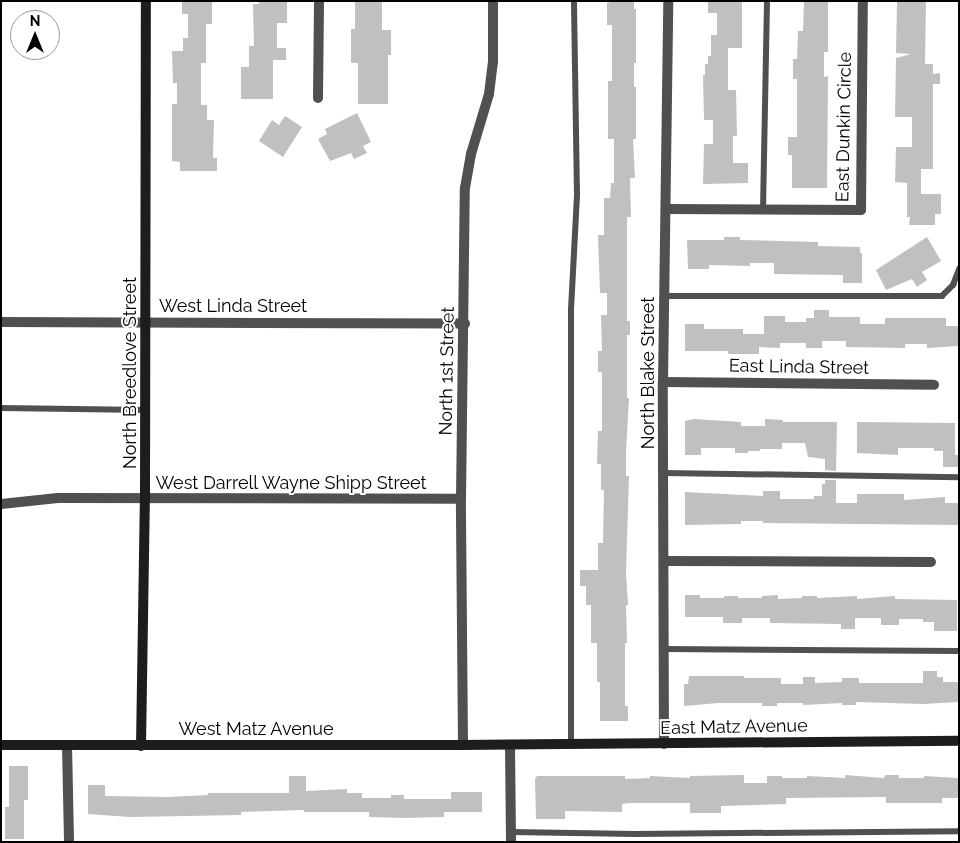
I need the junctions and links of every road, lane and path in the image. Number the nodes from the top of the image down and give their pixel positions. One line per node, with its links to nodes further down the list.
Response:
1 (146, 1): 14 (street, North Breedlove Street)
2 (319, 1): 8 (street)
3 (493, 1): 15 (street, North 1st Street)
4 (574, 1): 34 (lane)
5 (668, 1): 9 (street, North Blake Street)
6 (767, 1): 10 (lane)
7 (863, 1): 10 (street, East Dunkin Circle)
8 (318, 98)
9 (666, 209): 10 (street, East Dunkin Circle); 12 (street, North Blake Street)
10 (763, 210)
11 (959, 269): 12 (lane)
12 (665, 296): 16 (street, North Blake Street)
13 (1, 322): 14 (street, West Linda Street)
14 (146, 322): 15 (street, West Linda Street); 19 (street, North Breedlove Street)
15 (465, 324): 23 (street, North 1st Street)
16 (663, 382): 17 (street, East Linda Street); 20 (street, North Blake Street)
17 (934, 385)
18 (1, 408): 19 (lane)
19 (146, 410): 22 (street, North Breedlove Street)
20 (664, 473): 21 (lane); 25 (street, North Blake Street)
21 (959, 477)
22 (146, 498): 23 (street, West Darrell Wayne Shipp Street); 24 (street, West Darrell Wayne Shipp Street); 36 (street, North Breedlove Street)
23 (462, 499): 32 (street, North 1st Street)
24 (1, 504)
25 (664, 561): 26 (street); 27 (street, North Blake Street)
26 (932, 562)
27 (664, 649): 28 (lane); 30 (street, North Blake Street)
28 (959, 651)
29 (959, 741): 30 (street, East Matz Avenue)
30 (664, 744): 34 (street, East Matz Avenue)
31 (1, 745): 35 (street, West Matz Avenue)
32 (463, 745): 33 (street, West Matz Avenue); 36 (street, West Matz Avenue)
33 (510, 745): 34 (street, East Matz Avenue); 38 (street)
34 (571, 745)
35 (67, 746): 36 (street, West Matz Avenue); 39 (street)
36 (142, 746)
37 (959, 831): 38 (lane)
38 (511, 837)
39 (69, 842)

